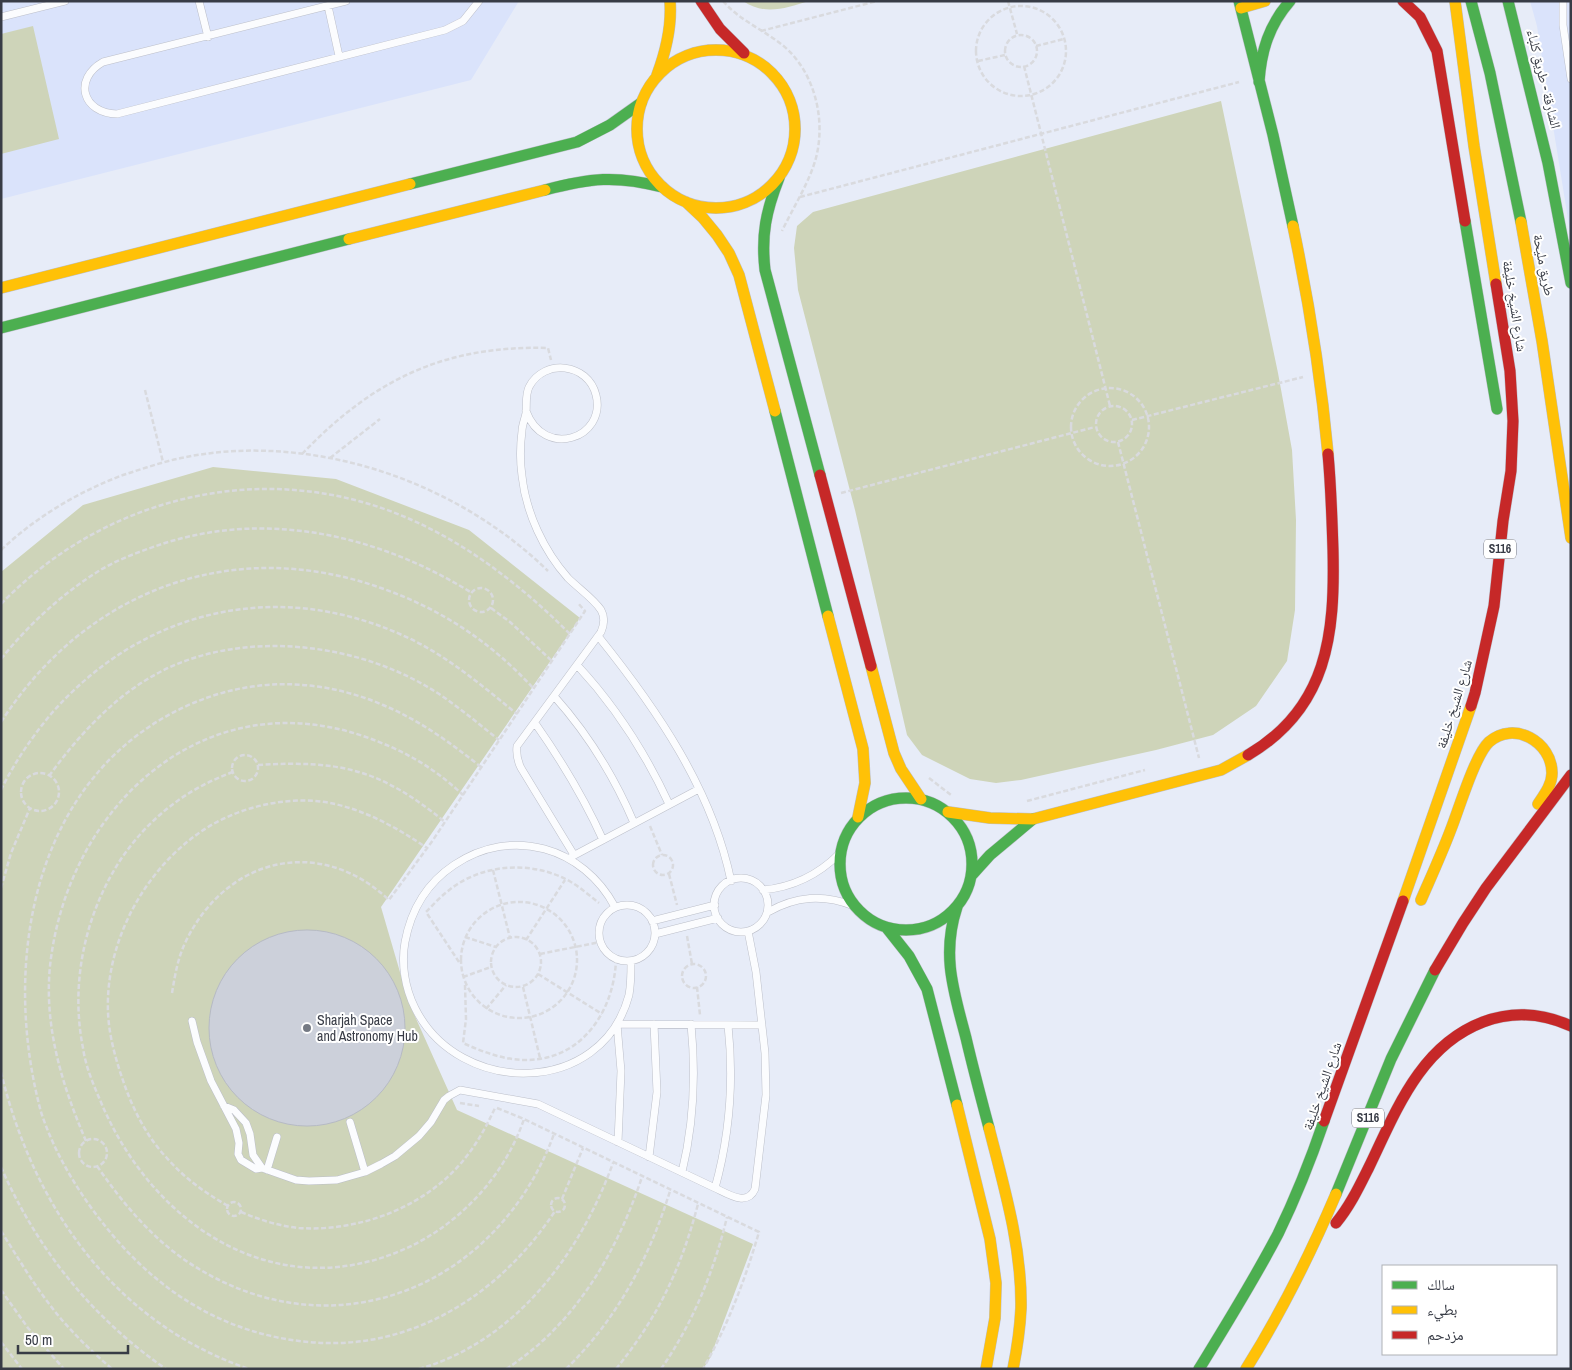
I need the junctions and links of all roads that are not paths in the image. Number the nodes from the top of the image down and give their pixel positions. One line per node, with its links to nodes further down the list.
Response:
1 (65, 1): 17 (lane)
2 (199, 1): 19 (lane)
3 (346, 1): 16 (lane)
4 (479, 1): 20 (lane)
5 (670, 1): 22 (main road)
6 (702, 1): 21 (main road)
7 (1265, 1): 15 (main road)
8 (1290, 1): 24 (main road)
9 (1403, 1): 33 (main road)
10 (1455, 1): 35 (main road, شارع الشيخ خليفة / S116)
11 (1471, 1): 36 (main road, طريق مليحة)
12 (1508, 1): 18 (main road, الشارقة - طريق كلباء)
13 (1520, 1): 18 (main road)
14 (1563, 1): 23 (lane)
15 (1240, 5): 24 (main road)
16 (328, 6): 19 (lane); 20 (lane)
17 (1, 17)
18 (1514, 20): 29 (main road, الشارقة - طريق كلباء)
19 (208, 36): 20 (lane)
20 (339, 56)
21 (748, 56): 22 (main road); 26 (main road)
22 (657, 75): 25 (main road)
23 (1571, 78)
24 (1259, 82): 47 (main road)
25 (641, 103): 27 (main road); 30 (main road)
26 (780, 178): 28 (main road); 43 (main road)
27 (662, 187): 28 (main road); 31 (main road)
28 (686, 202): 46 (main road)
29 (1571, 283)
30 (1, 288)
31 (1, 328)
32 (526, 411): 32 (lane); 37 (lane)
33 (1498, 422)
34 (1499, 471): 35 (main road)
35 (1503, 521): 76 (main road, شارع الشيخ خليفة / S116)
36 (1571, 538)
37 (598, 636): 38 (lane); 42 (lane)
38 (577, 665): 39 (lane); 44 (lane)
39 (554, 696): 40 (lane); 48 (lane)
40 (535, 723): 49 (lane); 51 (lane)
41 (1571, 775): 52 (main road, S116)
42 (699, 789): 44 (lane); 54 (lane)
43 (921, 799): 45 (main road); 46 (main road)
44 (670, 804): 48 (lane)
45 (948, 812): 47 (main road); 53 (main road)
46 (858, 817): 50 (main road)
47 (1032, 819): 53 (main road)
48 (634, 823): 49 (lane)
49 (603, 840): 51 (lane)
50 (839, 854): 55 (lane); 57 (main road)
51 (572, 857): 60 (lane); 70 (lane)
52 (1498, 870): 59 (main road); 86 (main road, S116)
53 (971, 876): 58 (main road)
54 (731, 881): 55 (lane); 56 (lane)
55 (763, 890): 61 (lane)
56 (715, 904): 62 (lane); 63 (lane)
57 (854, 906): 61 (lane); 64 (main road)
58 (957, 907): 64 (main road); 88 (main road)
59 (1418, 907)
60 (611, 909): 63 (lane); 67 (lane)
61 (768, 912): 65 (lane)
62 (718, 918): 65 (lane); 66 (lane)
63 (652, 921): 66 (lane)
64 (886, 927): 87 (main road)
65 (748, 932): 74 (lane)
66 (655, 934): 67 (lane)
67 (631, 962): 70 (lane)
68 (1373, 1020): 76 (main road)
69 (192, 1021): 77 (lane)
70 (617, 1024): 71 (lane); 80 (lane)
71 (654, 1024): 72 (lane); 81 (lane)
72 (691, 1024): 73 (lane); 84 (lane)
73 (728, 1025): 74 (lane); 85 (lane)
74 (762, 1025): 85 (lane)
75 (1571, 1026): 86 (main road)
76 (1340, 1076): 89 (main road, شارع الشيخ خليفة / S116)
77 (224, 1106): 82 (lane); 82 (lane)
78 (350, 1122): 83 (lane)
79 (277, 1137): 82 (lane)
80 (618, 1142): 81 (lane); 83 (lane)
81 (649, 1157): 84 (lane)
82 (265, 1169): 83 (lane)
83 (365, 1172)
84 (682, 1172): 85 (lane)
85 (715, 1188)
86 (1317, 1240): 90 (main road, S116)
87 (986, 1369)
88 (1013, 1369)
89 (1199, 1369)
90 (1246, 1369)

